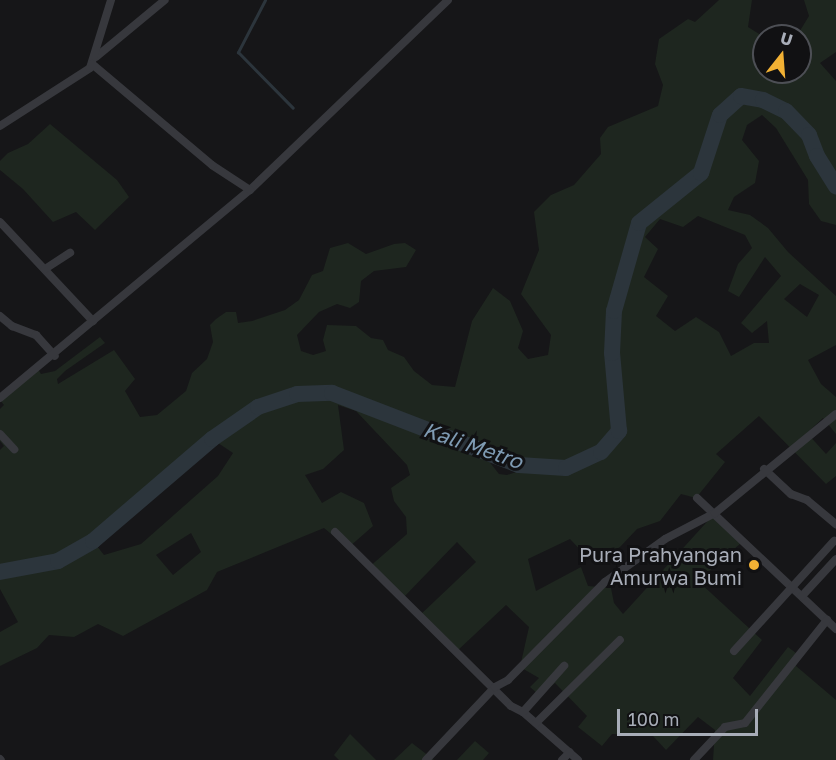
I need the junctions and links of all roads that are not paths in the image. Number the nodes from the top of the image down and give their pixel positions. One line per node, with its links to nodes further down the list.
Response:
1 (111, 0): 4 (street)
2 (165, 0): 4 (street)
3 (448, 0): 6 (street)
4 (94, 61): 5 (street); 6 (street)
5 (0, 126)
6 (250, 190): 11 (street)
7 (3, 225): 9 (street)
8 (70, 253): 9 (street)
9 (45, 269): 11 (street)
10 (0, 316): 12 (street)
11 (93, 321): 12 (street)
12 (55, 356): 13 (street)
13 (0, 398)
14 (836, 414): 17 (street)
15 (0, 434): 16 (street)
16 (14, 449)
17 (765, 469): 19 (street); 20 (street)
18 (697, 498): 19 (street)
19 (715, 513): 24 (street); 31 (street)
20 (836, 524)
21 (335, 532): 31 (street)
22 (834, 541): 24 (street)
23 (836, 559): 25 (street)
24 (793, 587): 25 (street); 29 (street)
25 (802, 596): 26 (street)
26 (827, 620): 27 (street); 38 (street)
27 (836, 629)
28 (621, 640): 33 (street)
29 (734, 651)
30 (564, 666): 32 (street)
31 (495, 687): 32 (street); 35 (street)
32 (523, 712): 33 (street)
33 (536, 723): 34 (street)
34 (570, 752): 36 (street); 37 (street)
35 (426, 760)
36 (562, 760)
37 (578, 760)
38 (694, 760)

